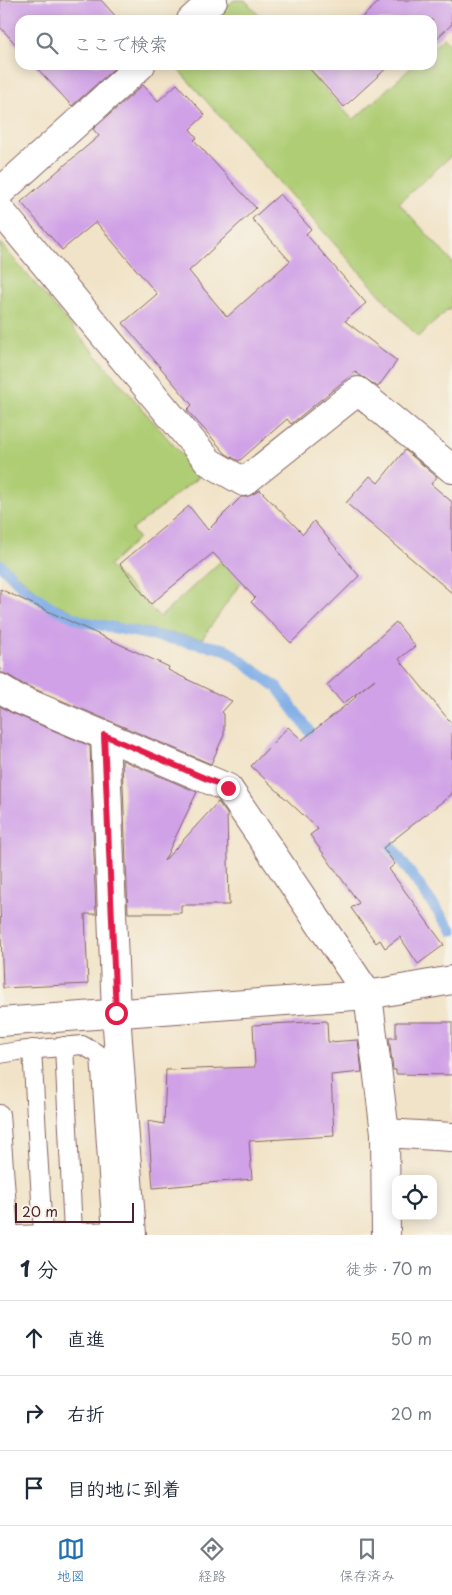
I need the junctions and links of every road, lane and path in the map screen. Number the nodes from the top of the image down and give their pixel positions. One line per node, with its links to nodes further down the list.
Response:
1 (213, 0): 2 (street)
2 (196, 15)
3 (135, 70): 4 (street)
4 (0, 192)
5 (0, 210): 6 (street)
6 (452, 470)
7 (0, 688): 8 (street)
8 (104, 735): 10 (street); 11 (street)
9 (452, 980): 10 (street)
10 (368, 995): 11 (street); 17 (street)
11 (116, 1013): 12 (street); 21 (street)
12 (0, 1022)
13 (64, 1046): 14 (lane); 19 (lane); 21 (lane)
14 (32, 1049): 15 (lane); 20 (lane)
15 (0, 1054)
16 (0, 1114): 22 (lane)
17 (385, 1133): 18 (street); 24 (street)
18 (452, 1137)
19 (73, 1233): 20 (lane); 21 (lane)
20 (43, 1234): 23 (lane)
21 (119, 1234)
22 (8, 1235)
23 (18, 1235)
24 (386, 1235)

